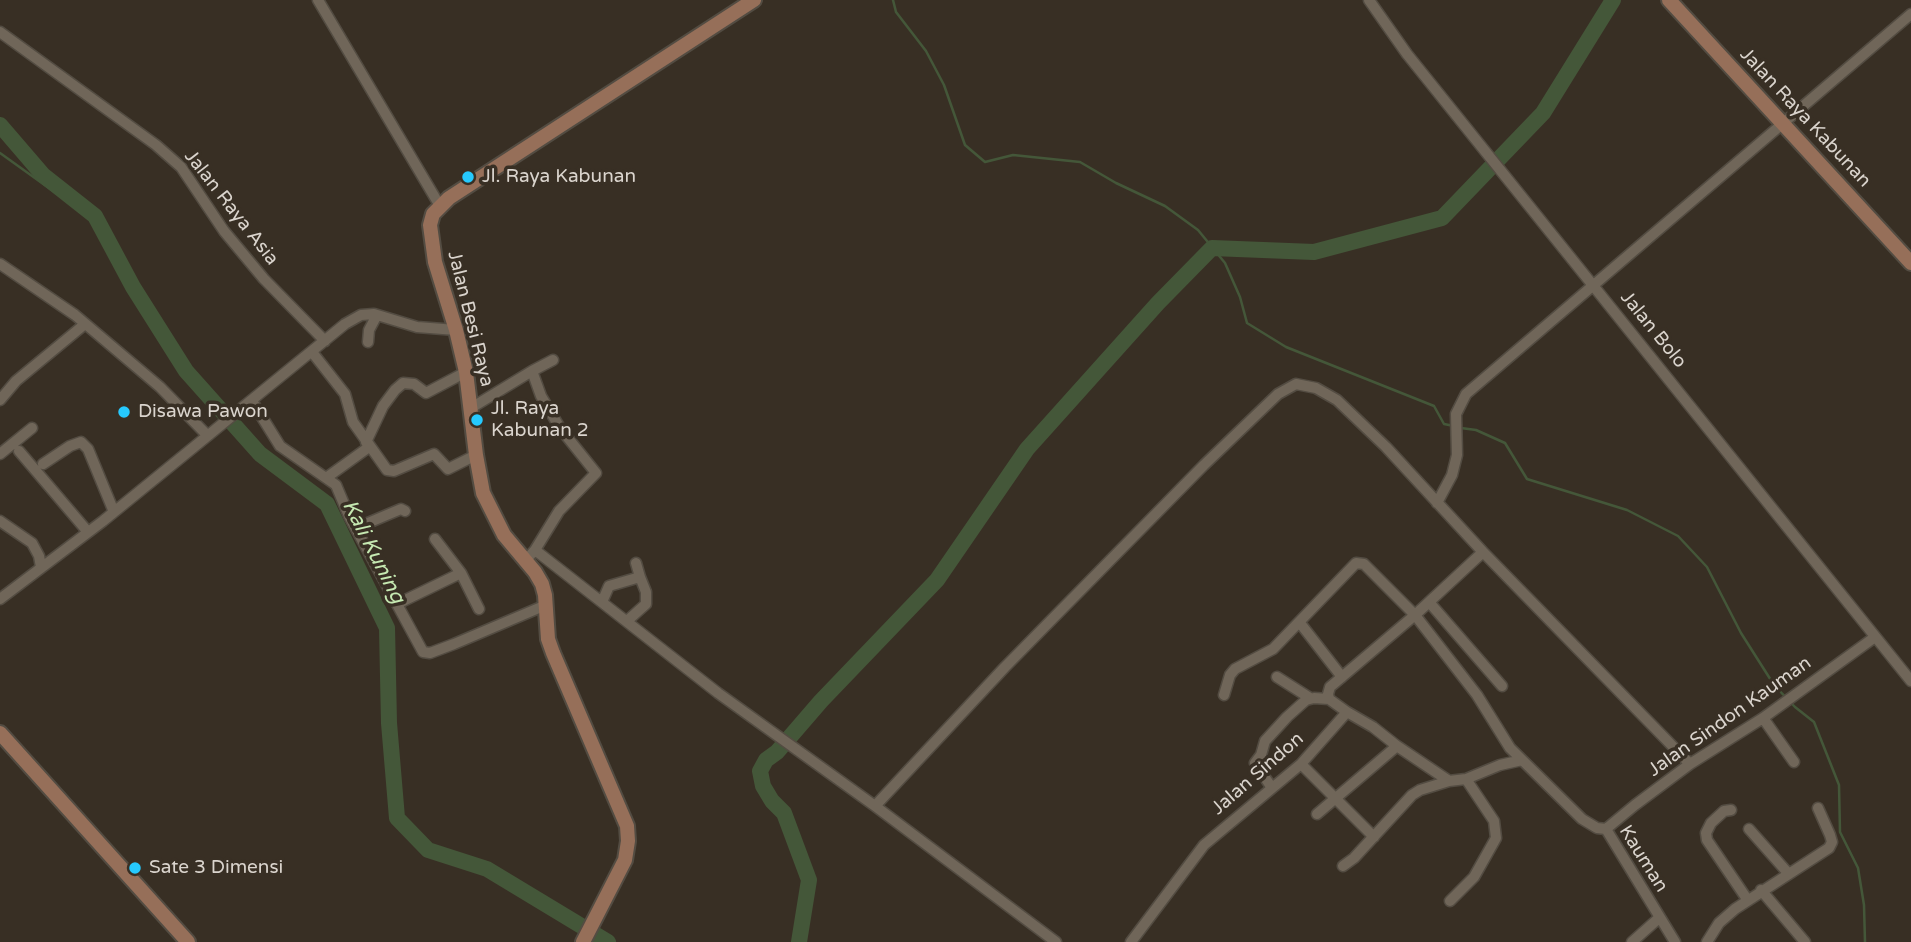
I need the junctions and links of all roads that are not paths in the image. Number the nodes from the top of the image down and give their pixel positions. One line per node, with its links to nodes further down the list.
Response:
1 (318, 0): 8 (street)
2 (754, 0): 8 (street)
3 (1369, 0): 11 (street, Jalan Bolo)
4 (1669, 0): 7 (street, Jalan Raya Kabunan)
5 (1911, 14): 7 (street)
6 (0, 32): 15 (street, Jalan Raya Asia)
7 (1783, 122): 9 (street, Jalan Raya Kabunan); 11 (street)
8 (440, 206): 14 (street, Jalan Besi Raya)
9 (1911, 263)
10 (0, 264): 13 (street)
11 (1593, 284): 32 (street); 55 (street, Jalan Bolo)
12 (377, 315): 14 (street); 15 (street); 16 (street)
13 (85, 324): 21 (street); 25 (street)
14 (456, 330): 20 (street, Jalan Besi Raya)
15 (325, 341): 17 (street)
16 (368, 342)
17 (312, 352): 22 (street); 26 (street)
18 (553, 360): 19 (street)
19 (532, 371): 23 (street); 39 (street)
20 (466, 372): 23 (street, Jalan Besi Raya); 26 (street)
21 (0, 400)
22 (252, 401): 25 (street); 31 (street)
23 (471, 408): 29 (street, Jalan Besi Raya)
24 (32, 428): 28 (street)
25 (207, 436): 34 (street)
26 (367, 444): 29 (street); 31 (street)
27 (19, 450): 37 (street)
28 (0, 454)
29 (476, 455): 41 (street, Jalan Besi Raya)
30 (43, 464): 34 (street)
31 (326, 478): 36 (street)
32 (1437, 503): 40 (street); 77 (street)
33 (405, 511): 36 (street)
34 (114, 512): 37 (street)
35 (0, 521): 43 (street)
36 (356, 528): 49 (street)
37 (88, 532): 43 (street)
38 (435, 539): 44 (street)
39 (535, 550): 41 (street); 47 (street)
40 (1483, 552): 48 (street); 71 (street)
41 (526, 561): 50 (street, Jalan Besi Raya)
42 (636, 563): 45 (street)
43 (41, 568): 46 (street)
44 (461, 573): 49 (street); 51 (street)
45 (640, 577): 47 (street); 53 (street)
46 (0, 599)
47 (602, 602): 53 (street)
48 (1429, 602): 52 (street); 59 (street)
49 (397, 604): 50 (street)
50 (546, 605): 91 (street, Jalan Besi Raya)
51 (480, 609)
52 (1415, 615): 54 (street); 57 (street); 67 (street)
53 (627, 621): 77 (street)
54 (1300, 623): 57 (street); 60 (street)
55 (1875, 637): 58 (street, Jalan Bolo); 64 (street, Jalan Sindon Kauman)
56 (1277, 677): 61 (street)
57 (1342, 677): 62 (street)
58 (1911, 681)
59 (1502, 686)
60 (1224, 695)
61 (1310, 698): 62 (street); 75 (street)
62 (1329, 699): 63 (street)
63 (1347, 712): 66 (street); 70 (street, Jalan Sindon)
64 (1763, 718): 69 (street); 71 (street, Jalan Sindon Kauman)
65 (0, 733): 90 (street)
66 (1397, 746): 74 (street); 76 (street)
67 (1510, 748): 68 (street, Kauman); 72 (street)
68 (1522, 760): 72 (street); 81 (street, Kauman)
69 (1794, 762)
70 (1301, 764): 75 (street, Jalan Sindon); 76 (street)
71 (1690, 764): 81 (street, Jalan Sindon Kauman)
72 (1500, 765): 73 (street)
73 (1466, 779): 74 (street); 88 (street)
74 (1449, 781): 83 (street)
75 (1272, 788): 93 (street, Jalan Sindon)
76 (1335, 799): 80 (street); 83 (street)
77 (875, 806): 92 (street)
78 (1818, 808): 85 (street)
79 (1731, 810): 87 (street)
80 (1317, 814)
81 (1606, 829): 89 (street, Kauman)
82 (1749, 829): 85 (street)
83 (1374, 836): 84 (street)
84 (1343, 866)
85 (1788, 873): 86 (street)
86 (1761, 890): 87 (street); 97 (street)
87 (1747, 900): 96 (street)
88 (1450, 901)
89 (1659, 918): 94 (street); 95 (street, Kauman)
90 (188, 942)
91 (583, 942)
92 (1056, 942)
93 (1131, 942)
94 (1632, 942)
95 (1675, 942)
96 (1707, 942)
97 (1805, 942)

